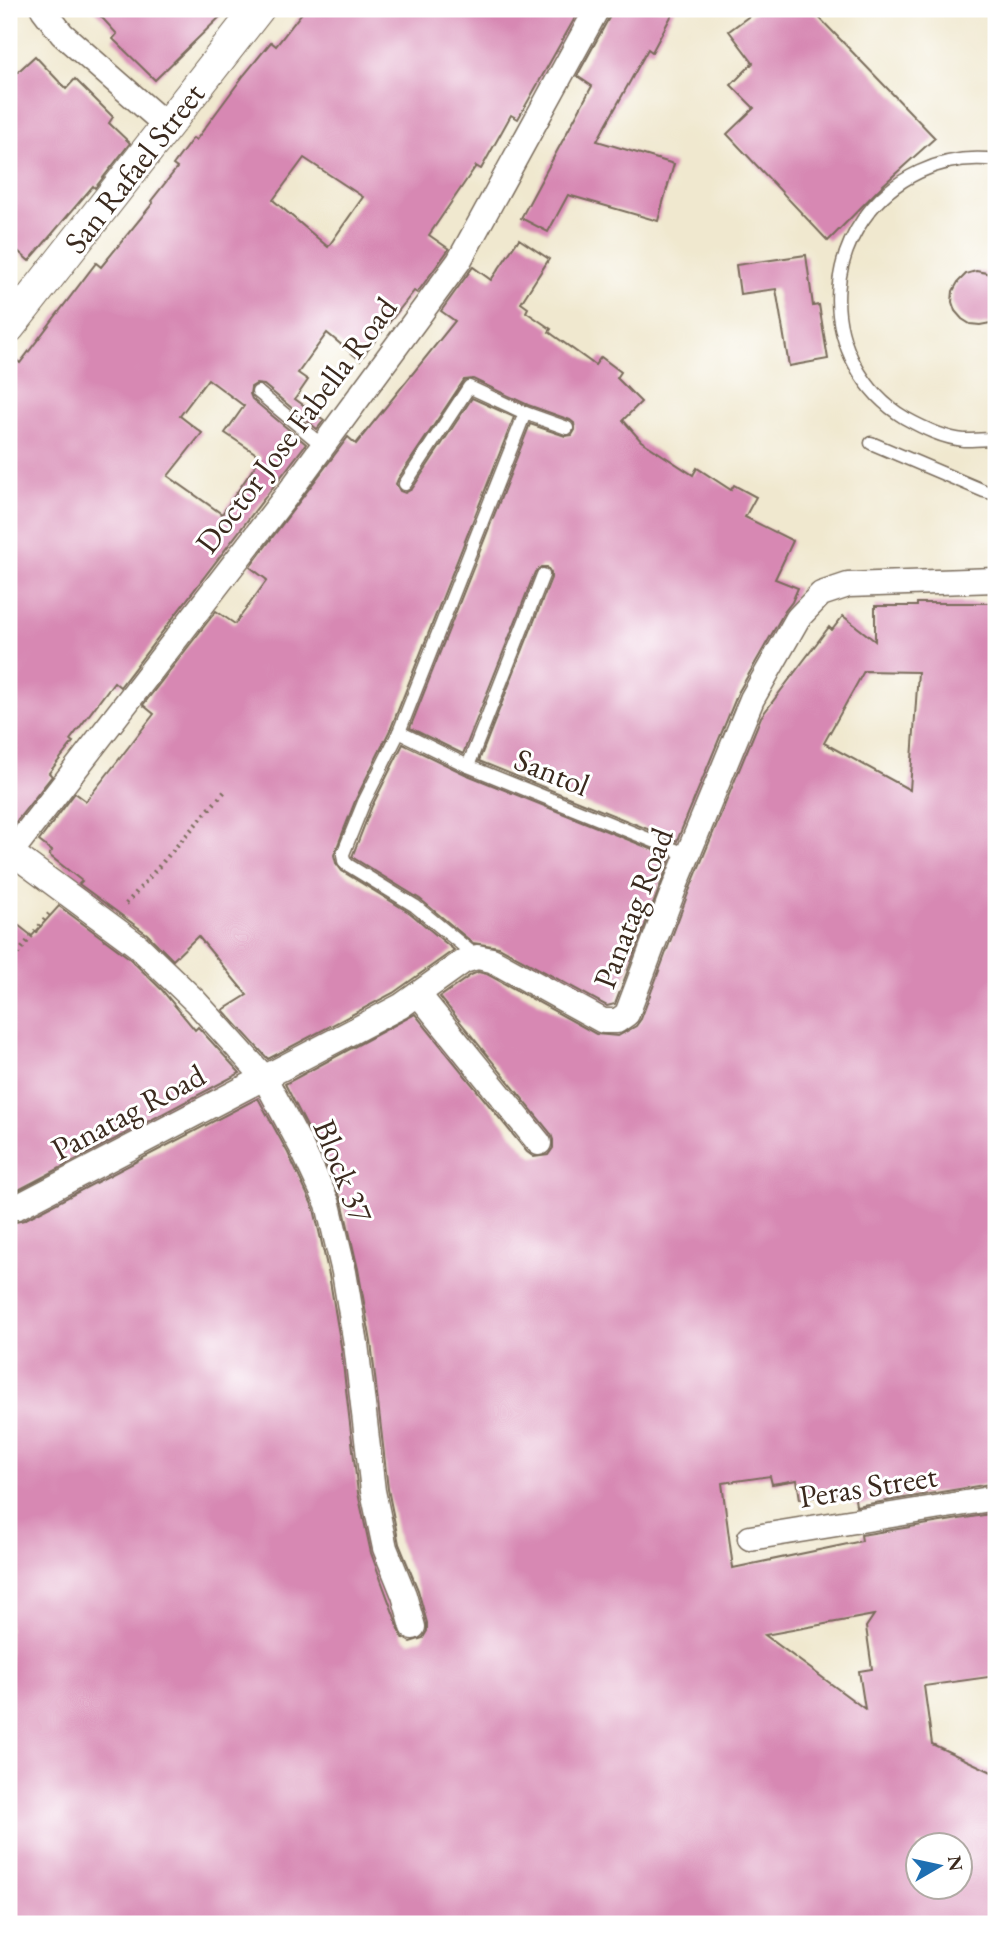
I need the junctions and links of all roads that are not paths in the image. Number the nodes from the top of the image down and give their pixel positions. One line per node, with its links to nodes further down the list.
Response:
1 (43, 9): 4 (street)
2 (258, 9): 4 (street, San Rafael Street)
3 (597, 9): 12 (street, Doctor Jose Fabella Road)
4 (167, 126): 6 (street, San Rafael Street)
5 (996, 160): 10 (lane)
6 (9, 327)
7 (258, 392): 12 (lane)
8 (525, 413): 9 (lane); 13 (lane); 17 (lane)
9 (567, 428)
10 (996, 439)
11 (871, 443): 14 (lane)
12 (323, 446): 19 (street, Doctor Jose Fabella Road)
13 (405, 485)
14 (996, 494)
15 (543, 575): 18 (lane)
16 (996, 580): 20 (street, Panatag Road)
17 (399, 732): 18 (lane, Santol); 21 (lane)
18 (468, 766): 20 (lane, Santol)
19 (10, 854): 23 (street, Block 37)
20 (688, 855): 21 (street, Panatag Road)
21 (477, 957): 22 (street, Panatag Road)
22 (419, 995): 23 (street, Panatag Road); 24 (street)
23 (264, 1077): 25 (street, Panatag Road); 28 (street, Block 37)
24 (539, 1143)
25 (17, 1208)
26 (996, 1498): 27 (street, Peras Street)
27 (750, 1538)
28 (413, 1627)

